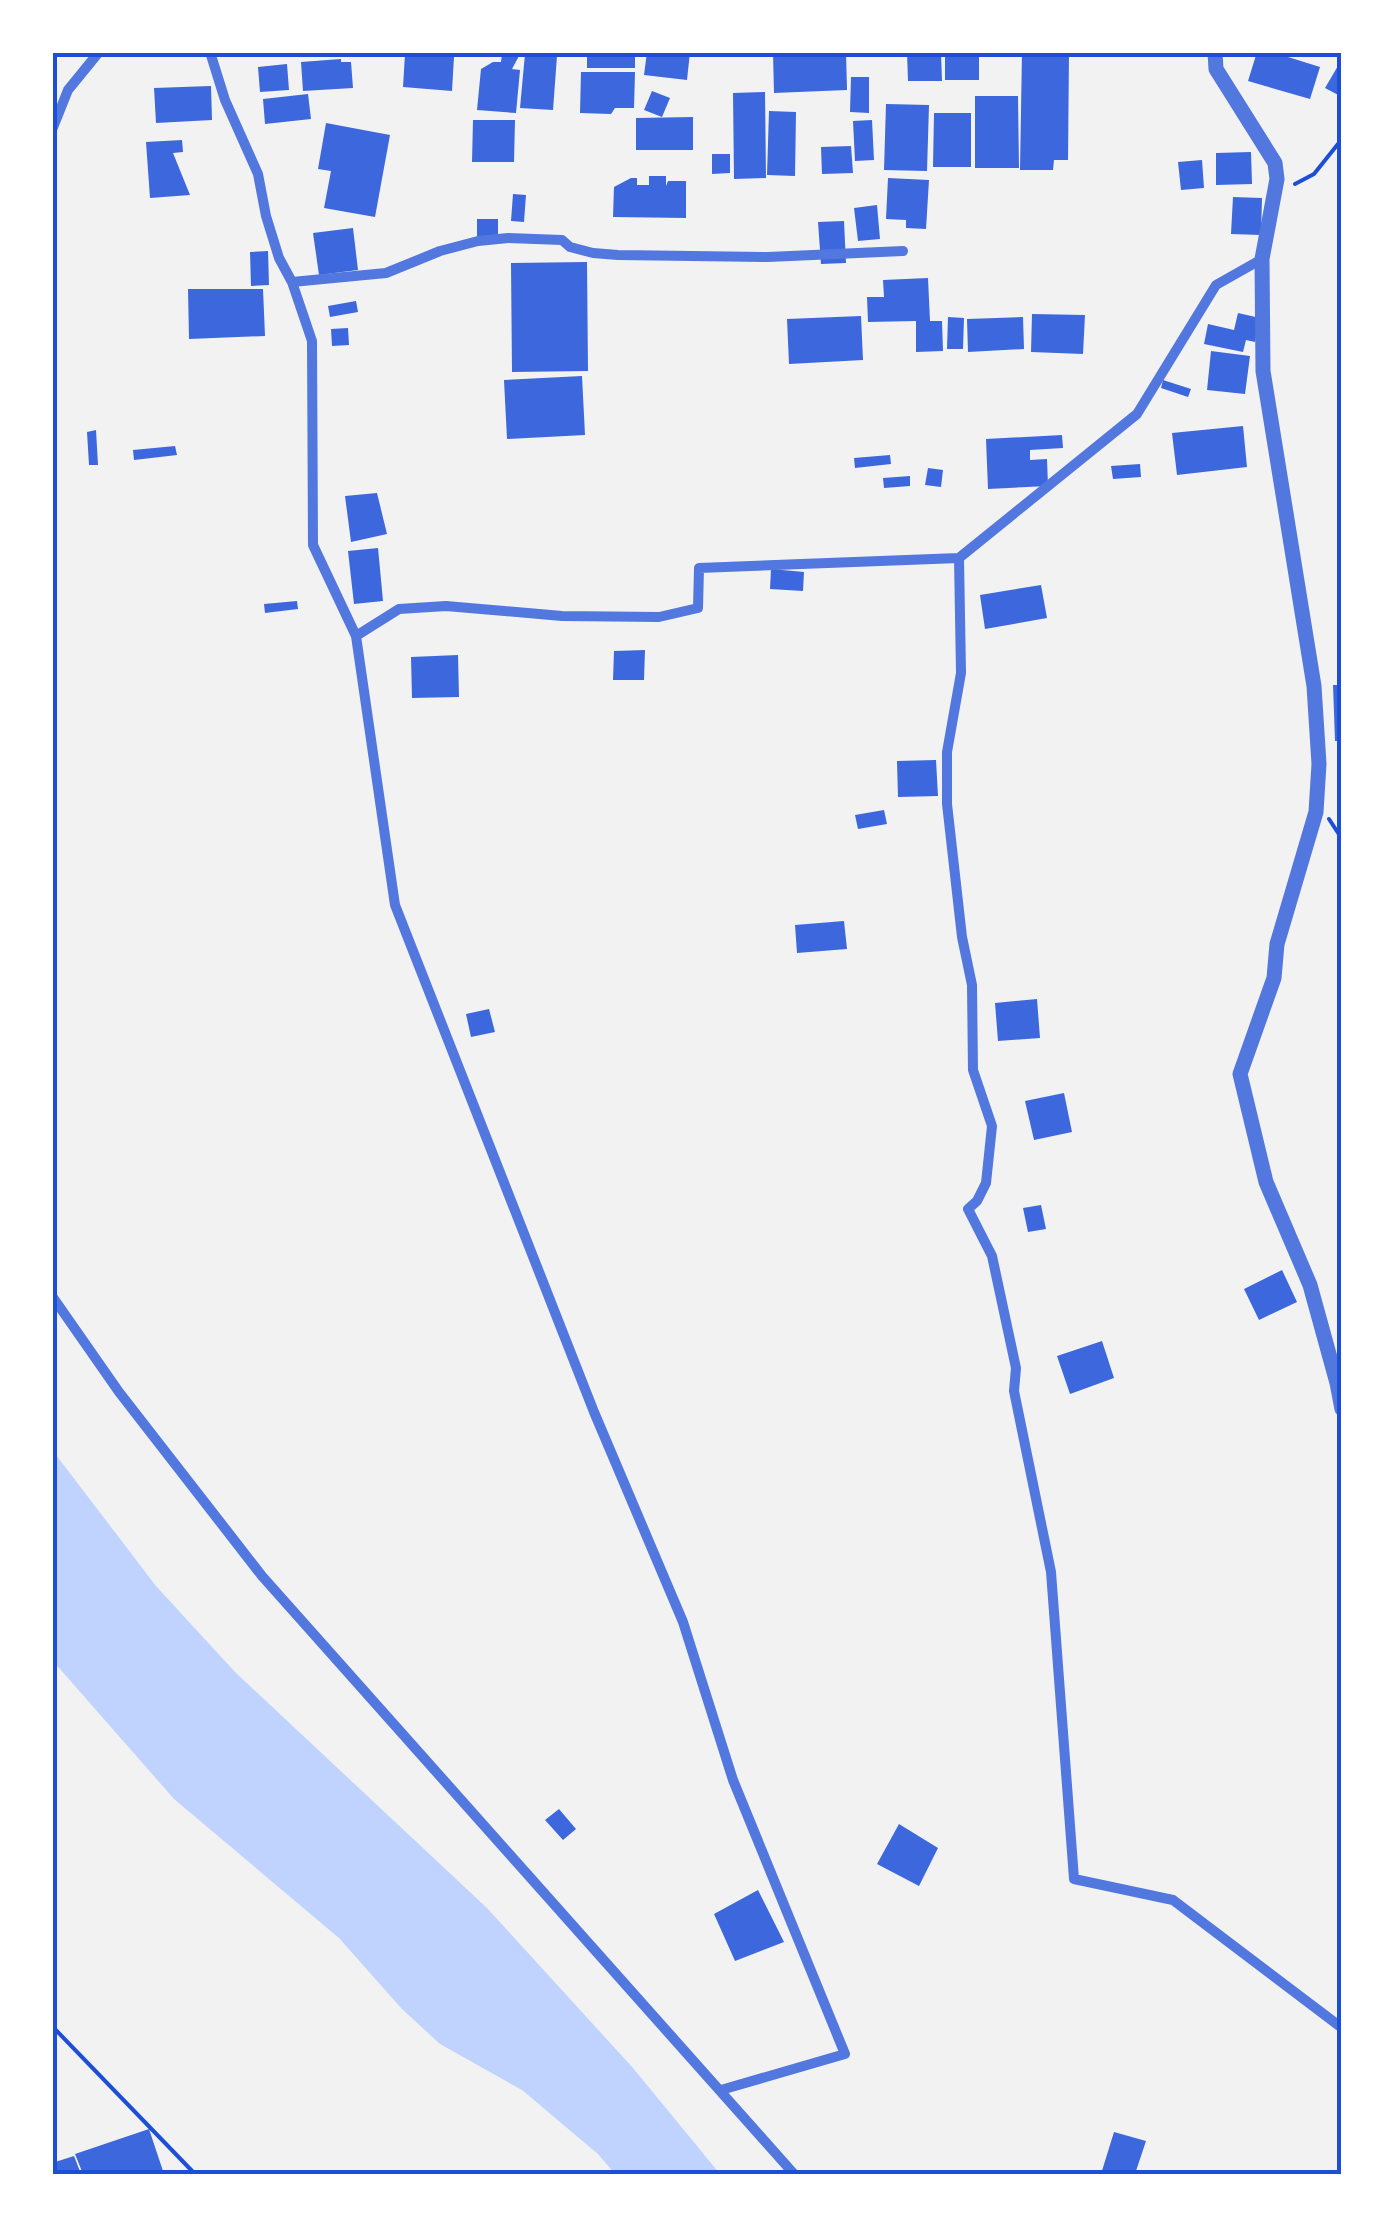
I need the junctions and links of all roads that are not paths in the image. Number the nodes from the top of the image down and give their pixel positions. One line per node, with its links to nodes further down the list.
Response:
1 (99, 52): 4 (street)
2 (210, 52): 7 (street)
3 (1215, 52): 6 (street)
4 (52, 130)
5 (903, 251): 7 (street)
6 (1262, 259): 8 (street); 11 (street)
7 (292, 282): 9 (street)
8 (959, 558): 9 (street); 12 (street)
9 (356, 636): 13 (street)
10 (52, 1296): 13 (street)
11 (1342, 1409)
12 (1342, 2028)
13 (721, 2090): 14 (street)
14 (794, 2174)

